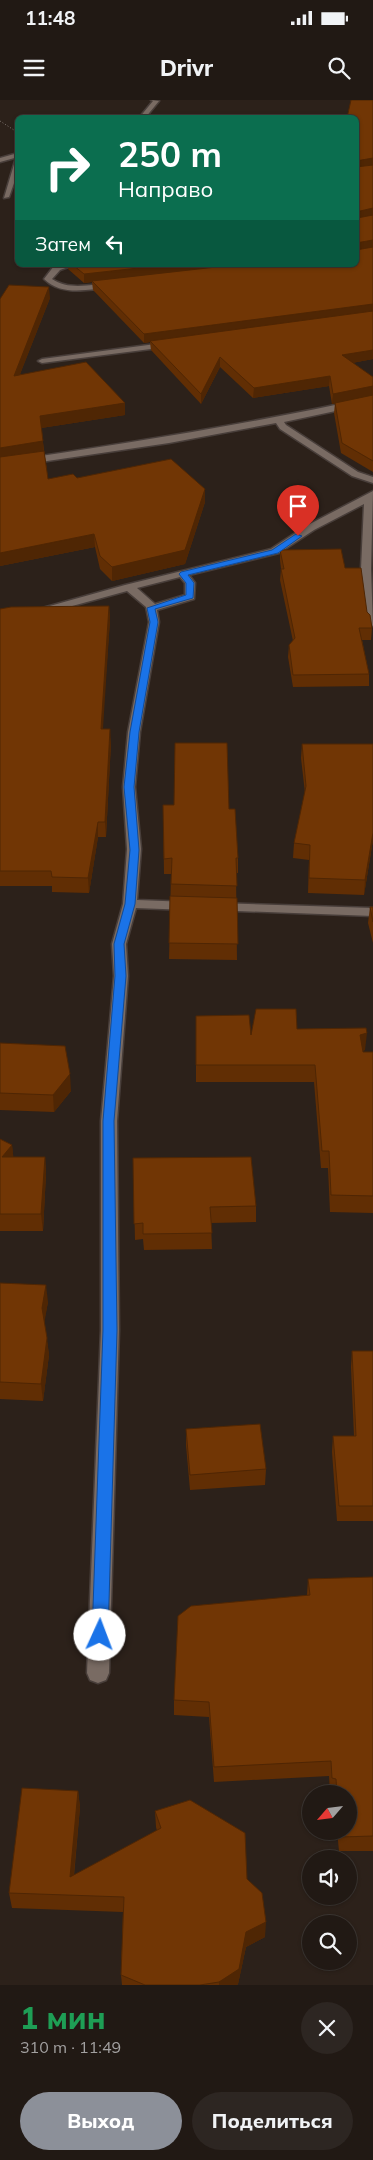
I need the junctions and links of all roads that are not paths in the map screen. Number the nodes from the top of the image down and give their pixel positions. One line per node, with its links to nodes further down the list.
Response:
1 (154, 100): 2 (street)
2 (144, 115)
3 (15, 156): 4 (street)
4 (0, 160)
5 (15, 170): 6 (street)
6 (6, 197)
7 (62, 267): 8 (street)
8 (122, 284)
9 (181, 342): 10 (street)
10 (42, 361)
11 (373, 400): 12 (street)
12 (279, 420): 13 (street); 14 (street)
13 (0, 465)
14 (373, 480)
15 (371, 495): 16 (street); 20 (street)
16 (183, 574): 17 (street); 18 (street)
17 (129, 587): 18 (street); 19 (street)
18 (151, 608): 21 (street)
19 (29, 613)
20 (373, 623)
21 (130, 904): 22 (street); 23 (street)
22 (373, 912)
23 (98, 1673)

